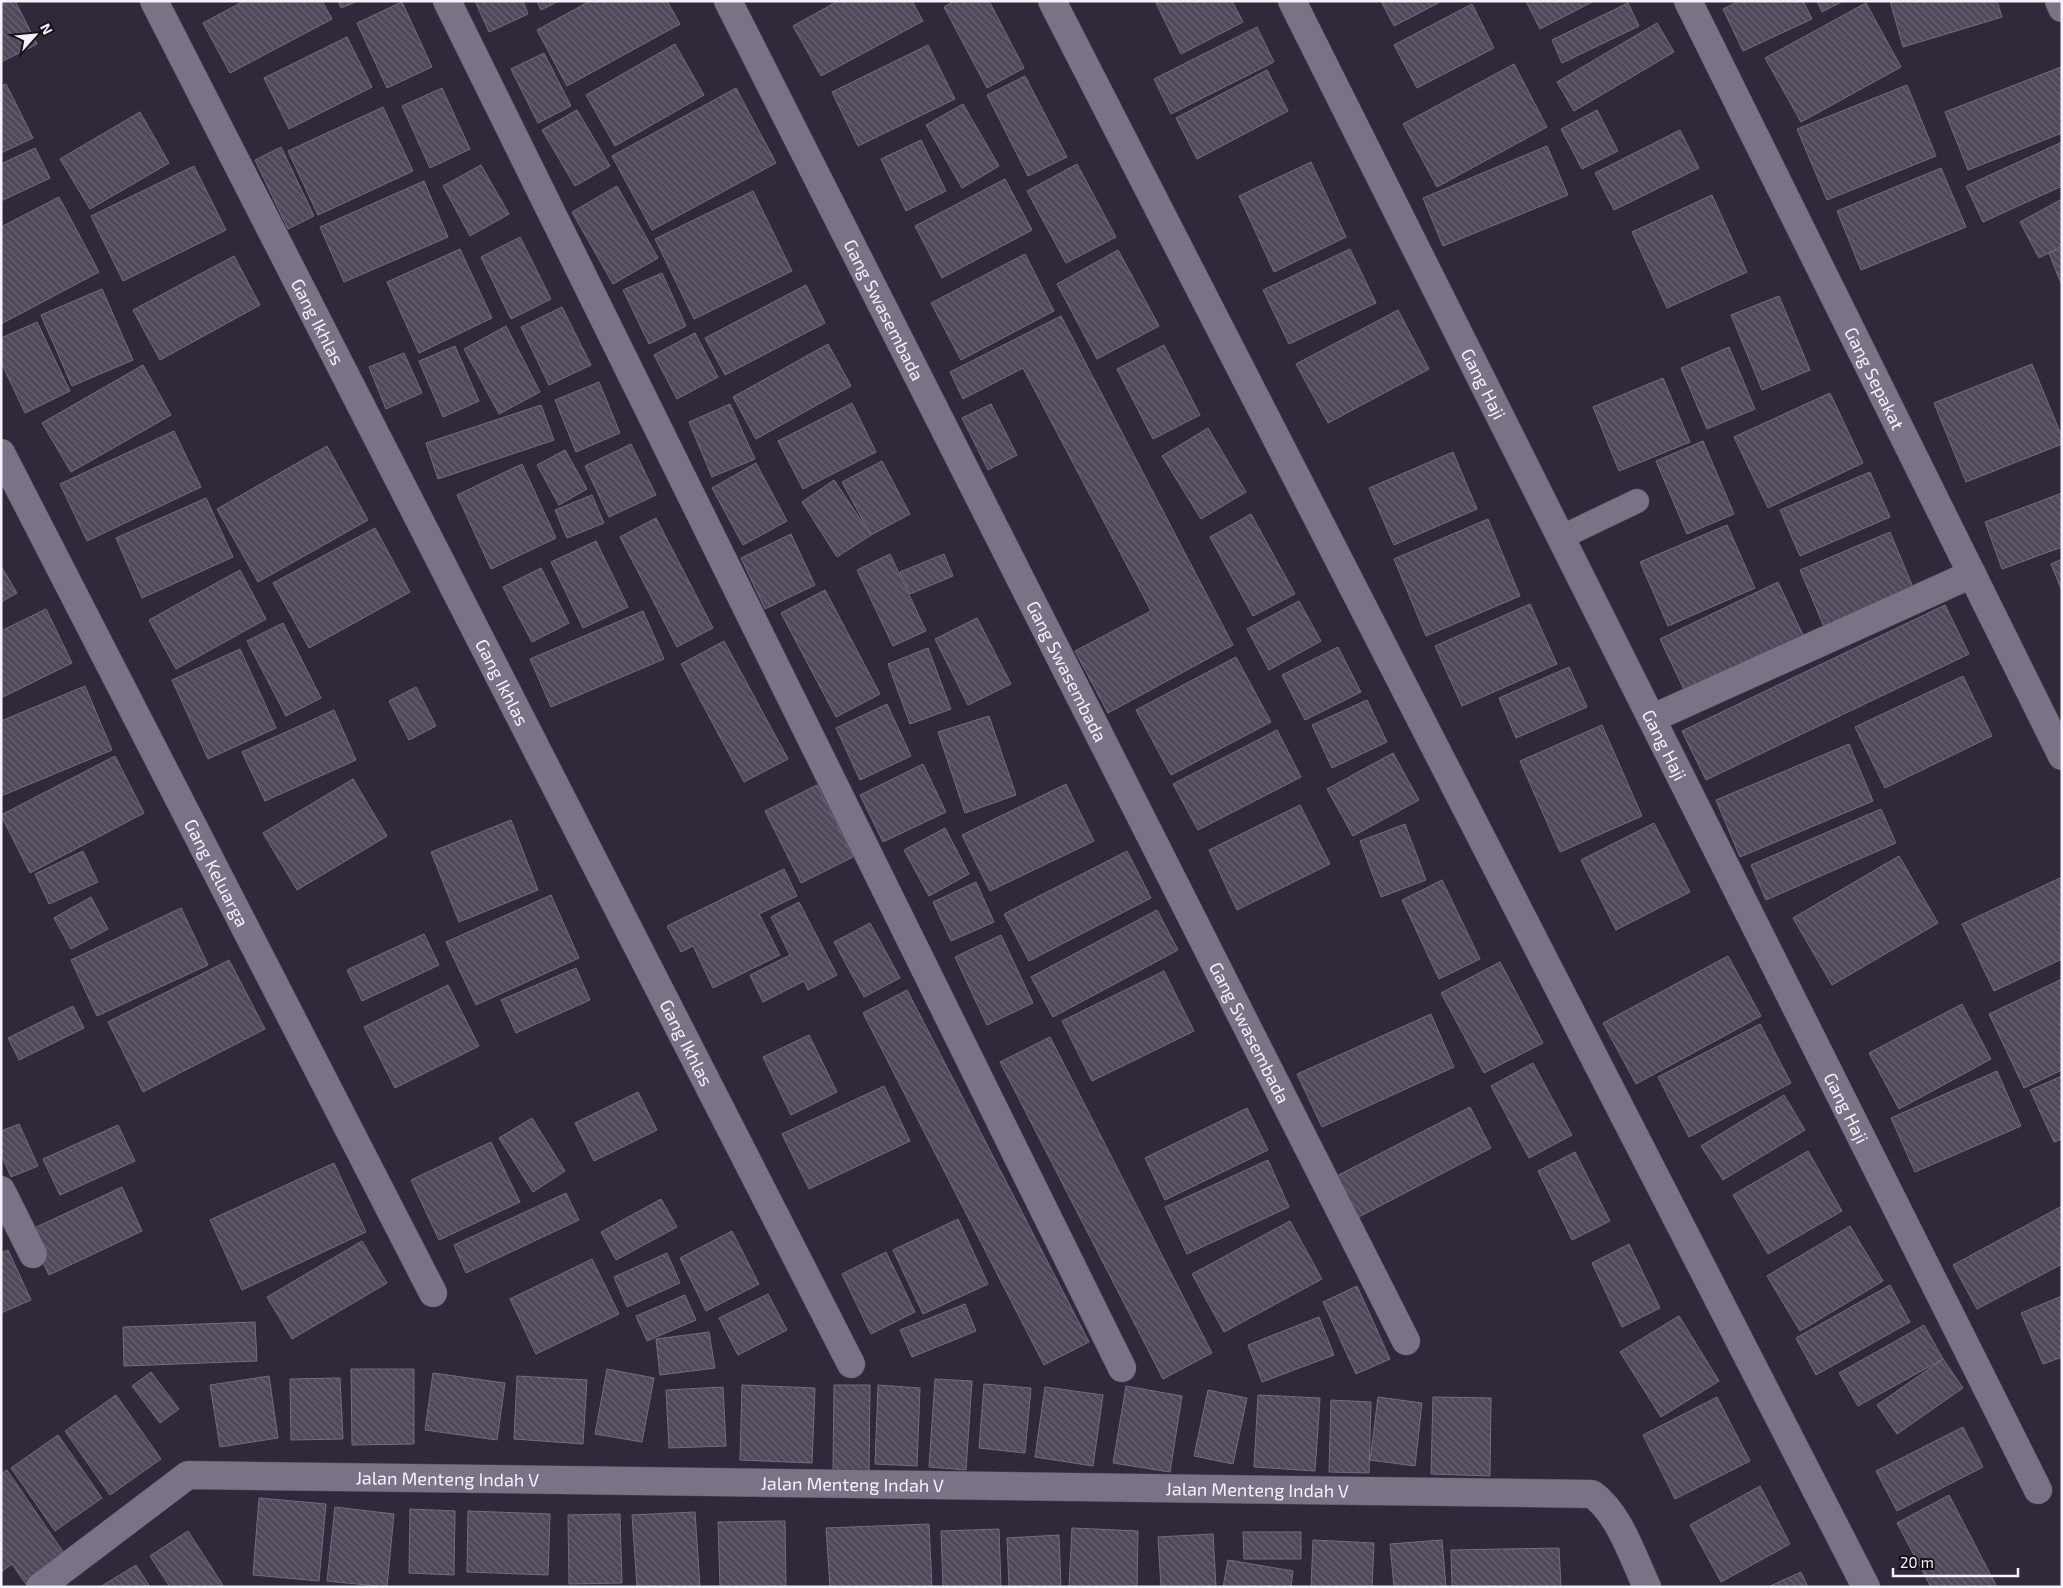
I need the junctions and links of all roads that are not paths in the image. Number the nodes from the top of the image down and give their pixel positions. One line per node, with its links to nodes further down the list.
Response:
1 (154, 1): 19 (street, Gang Ikhlas)
2 (447, 1): 20 (street)
3 (728, 1): 18 (street, Gang Swasembada)
4 (1052, 1): 24 (street)
5 (1292, 1): 11 (street, Gang Haji)
6 (1688, 1): 12 (street, Gang Sepakat)
7 (2059, 1): 8 (street)
8 (2062, 8)
9 (1, 453): 17 (street, Gang Keluarga)
10 (1637, 501): 11 (lane)
11 (1562, 537): 13 (street, Gang Haji)
12 (1972, 574): 13 (street); 14 (street, Gang Sepakat)
13 (1652, 718): 21 (street, Gang Haji)
14 (2062, 756)
15 (1, 1190): 16 (street)
16 (33, 1254)
17 (432, 1293)
18 (1406, 1340)
19 (851, 1364)
20 (1122, 1368)
21 (2038, 1490)
22 (40, 1587): 23 (street, Jalan Menteng Indah V)
23 (1647, 1587)
24 (1866, 1587)

